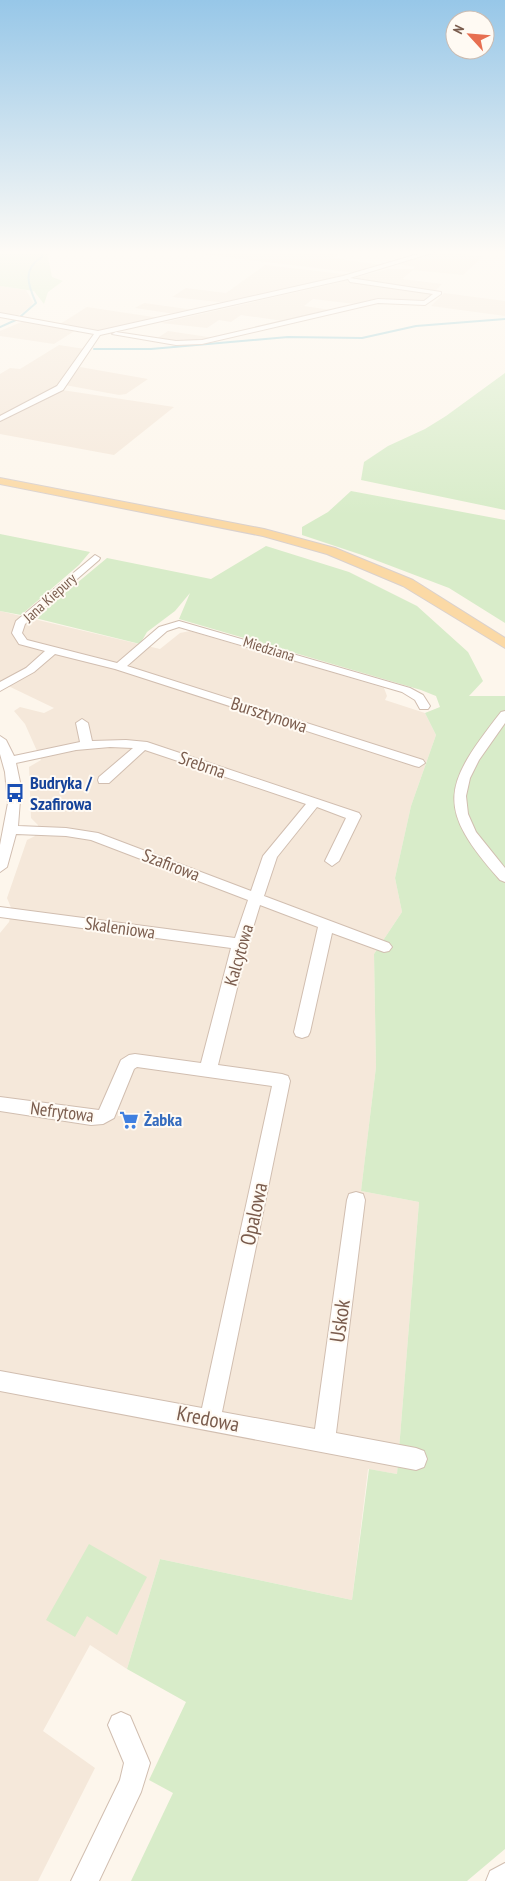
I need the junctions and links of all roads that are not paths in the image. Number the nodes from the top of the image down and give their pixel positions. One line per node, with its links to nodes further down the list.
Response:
1 (96, 340): 4 (street)
2 (150, 340): 3 (street)
3 (212, 340)
4 (0, 420)
5 (0, 481): 7 (main road)
6 (95, 558): 8 (street, Jana Kiepury)
7 (505, 644)
8 (52, 651): 9 (street, Jana Kiepury); 10 (street)
9 (119, 667): 11 (street, Miedziana); 18 (street, Bursztynowa)
10 (0, 688)
11 (424, 706)
12 (505, 715): 24 (street)
13 (82, 723): 16 (street)
14 (0, 740): 17 (street)
15 (142, 744): 16 (street, Srebrna); 19 (street); 20 (street, Srebrna)
16 (87, 746): 17 (street, Srebrna)
17 (10, 762): 21 (street)
18 (419, 763)
19 (104, 780)
20 (314, 802): 22 (street, Srebrna); 25 (street, Kalcytowa)
21 (12, 830): 23 (street); 25 (street, Szafirowa)
22 (332, 861)
23 (0, 867)
24 (505, 877)
25 (257, 898): 27 (street, Szafirowa); 28 (street, Kalcytowa)
26 (0, 912): 28 (street, Skaleniowa)
27 (326, 924): 29 (street, Szafirowa); 30 (street)
28 (240, 944): 31 (street, Kalcytowa)
29 (384, 947)
30 (302, 1032)
31 (208, 1070): 32 (street, Nefrytowa); 35 (street, Opalowa)
32 (0, 1104)
33 (356, 1200): 36 (street, Uskok)
34 (0, 1380): 35 (street, Kredowa)
35 (210, 1419): 36 (street, Kredowa)
36 (324, 1443): 37 (street, Kredowa)
37 (416, 1459)
38 (121, 1725): 40 (street)
39 (505, 1877): 41 (street)
40 (85, 1881)
41 (500, 1881)

